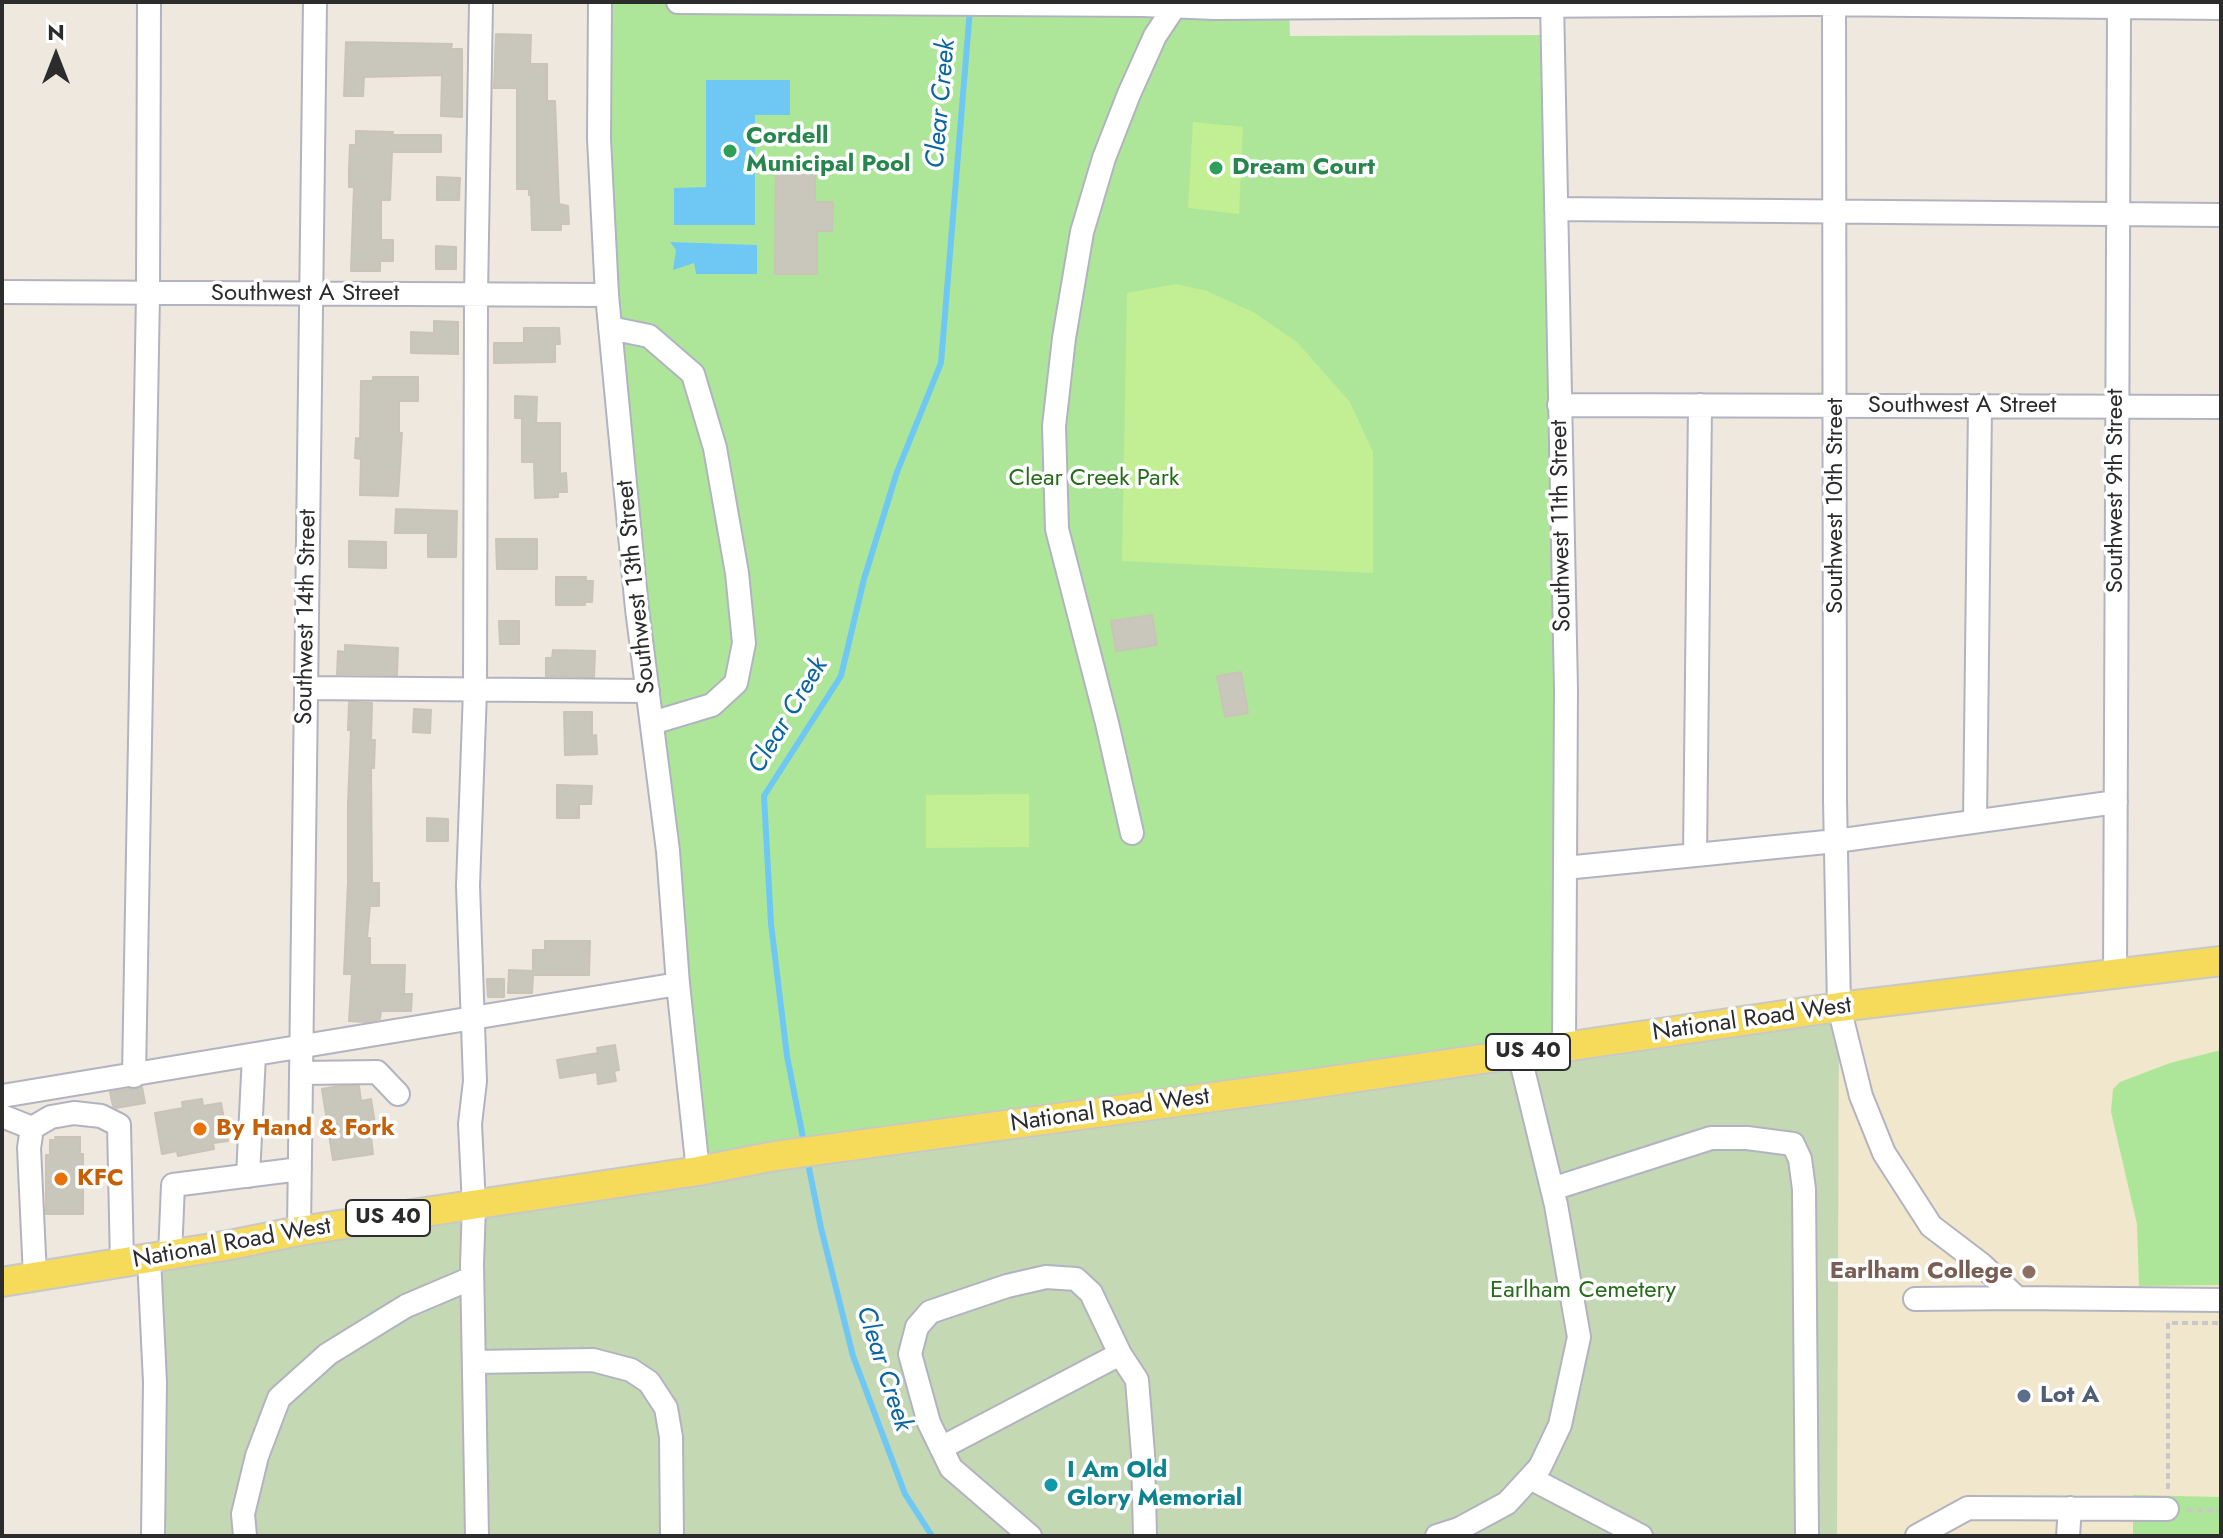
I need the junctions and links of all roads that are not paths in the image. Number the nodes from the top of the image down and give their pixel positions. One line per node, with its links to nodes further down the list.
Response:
1 (149, 2): 16 (street)
2 (315, 2): 17 (street, Southwest 14th Street)
3 (481, 2): 18 (street)
4 (600, 2): 19 (street, Southwest 13th Street)
5 (678, 2): 8 (street)
6 (1552, 3): 7 (street); 8 (street); 11 (street, Southwest 11th Street)
7 (1834, 3): 9 (street); 12 (street, Southwest 10th Street)
8 (1167, 5): 33 (street)
9 (2119, 8): 10 (street); 13 (street, Southwest 9th Street)
10 (2221, 8)
11 (1556, 209): 12 (street); 21 (street, Southwest 11th Street)
12 (1836, 211): 13 (street); 23 (street, Southwest 10th Street)
13 (2117, 214): 14 (street); 25 (street, Southwest 9th Street)
14 (2221, 215)
15 (2, 292): 16 (street, Southwest A Street)
16 (148, 294): 17 (street, Southwest A Street); 47 (street)
17 (311, 295): 18 (street, Southwest A Street); 27 (street, Southwest 14th Street)
18 (476, 295): 19 (street, Southwest A Street); 28 (street)
19 (607, 295): 20 (street, Southwest 13th Street)
20 (610, 328): 29 (street, Southwest 13th Street); 30 (street)
21 (1559, 405): 22 (street, Southwest A Street); 36 (street, Southwest 11th Street)
22 (1700, 405): 23 (street, Southwest A Street); 35 (street)
23 (1837, 406): 24 (street, Southwest A Street); 34 (street, Southwest 10th Street)
24 (1980, 406): 25 (street, Southwest A Street); 32 (street)
25 (2116, 407): 26 (street, Southwest A Street); 31 (street, Southwest 9th Street)
26 (2221, 407)
27 (306, 688): 28 (street); 42 (street, Southwest 14th Street)
28 (475, 690): 29 (street); 41 (street)
29 (648, 691): 30 (street, Southwest 13th Street)
30 (652, 723): 39 (street, Southwest 13th Street)
31 (2116, 802): 32 (street); 38 (street, Southwest 9th Street)
32 (1975, 821): 34 (street)
33 (1132, 833)
34 (1836, 841): 35 (street); 40 (street, Southwest 10th Street)
35 (1695, 855): 36 (street)
36 (1565, 868): 43 (street, Southwest 11th Street)
37 (2221, 961): 38 (main road, National Road West / US 40)
38 (2115, 973): 40 (main road, National Road West / US 40)
39 (678, 984): 41 (street); 53 (street, Southwest 13th Street)
40 (1839, 1007): 43 (main road, National Road West / US 40); 62 (street, Southwest 10th Street)
41 (473, 1018): 42 (street); 56 (street)
42 (301, 1046): 45 (street); 46 (street, Southwest 14th Street)
43 (1564, 1047): 44 (main road, National Road West / US 40)
44 (1519, 1053): 53 (main road, National Road West / US 40); 55 (street)
45 (254, 1055): 47 (street); 54 (street)
46 (301, 1073): 48 (street); 52 (street, Southwest 14th Street)
47 (134, 1076): 49 (street)
48 (398, 1094)
49 (2, 1096)
50 (2, 1116): 51 (street)
51 (32, 1128): 58 (street); 59 (street)
52 (300, 1169): 54 (street); 57 (street, Southwest 14th Street)
53 (698, 1171): 56 (main road, National Road West / US 40)
54 (248, 1176): 58 (street)
55 (1552, 1189): 68 (street); 79 (street)
56 (474, 1205): 57 (main road, National Road West / US 40); 60 (street)
57 (299, 1231): 58 (main road, National Road West / US 40)
58 (147, 1258): 59 (main road, National Road West / US 40); 72 (street)
59 (35, 1277): 61 (main road, National Road West / US 40)
60 (472, 1278): 66 (street); 73 (street)
61 (2, 1282)
62 (2017, 1298): 63 (street); 64 (street)
63 (1915, 1299)
64 (2221, 1300)
65 (1120, 1354): 67 (street); 67 (street); 71 (street)
66 (474, 1362): 74 (street); 75 (street)
67 (941, 1448): 76 (street)
68 (1530, 1478): 77 (street); 78 (street)
69 (2070, 1508): 70 (street); 80 (street); 81 (street)
70 (2167, 1509)
71 (1140, 1533)
72 (153, 1536)
73 (245, 1536)
74 (477, 1536)
75 (672, 1536)
76 (1030, 1536)
77 (1437, 1536)
78 (1641, 1536)
79 (1807, 1536)
80 (1917, 1536)
81 (2068, 1536)

